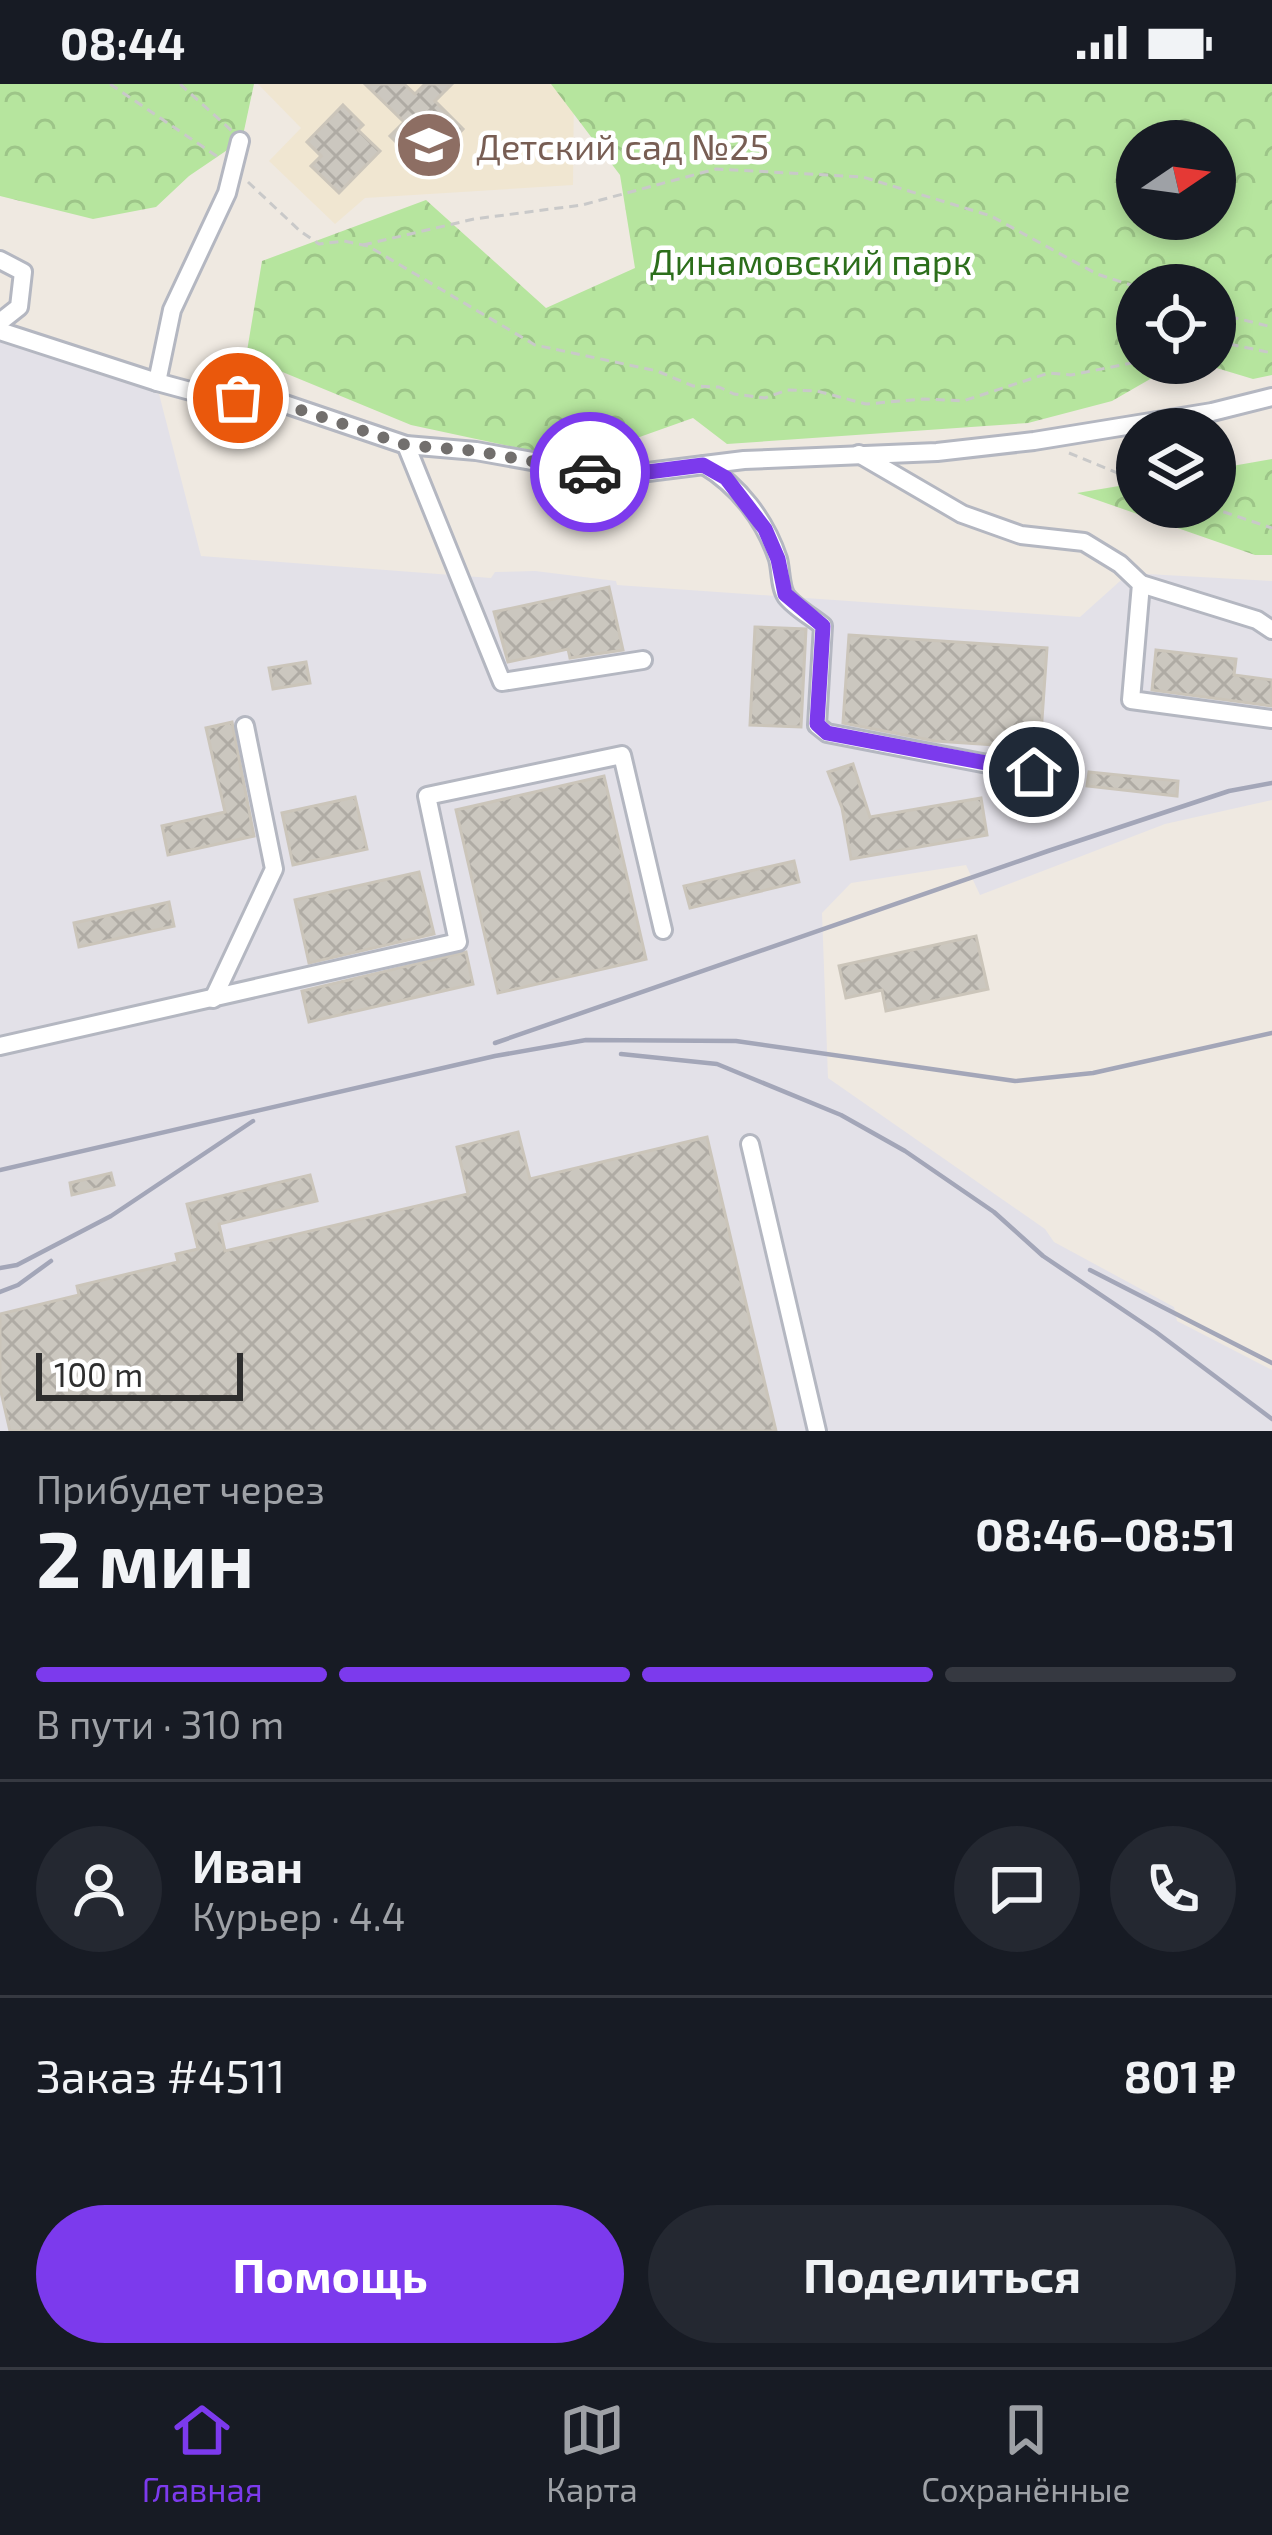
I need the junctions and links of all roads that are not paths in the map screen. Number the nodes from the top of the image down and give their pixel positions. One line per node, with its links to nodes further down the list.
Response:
1 (240, 141): 5 (lane)
2 (0, 260): 3 (lane)
3 (0, 322)
4 (0, 331): 5 (lane)
5 (157, 382): 7 (lane)
6 (1272, 397): 8 (lane)
7 (406, 445): 9 (lane); 12 (lane)
8 (859, 453): 9 (lane); 10 (lane)
9 (703, 465): 15 (lane)
10 (1141, 584): 11 (lane); 13 (lane)
11 (1272, 630)
12 (643, 660)
13 (1272, 718)
14 (245, 726): 17 (lane)
15 (1034, 772)
16 (663, 930): 17 (lane)
17 (213, 999): 18 (lane)
18 (0, 1046)
19 (750, 1144): 20 (lane)
20 (817, 1431)

